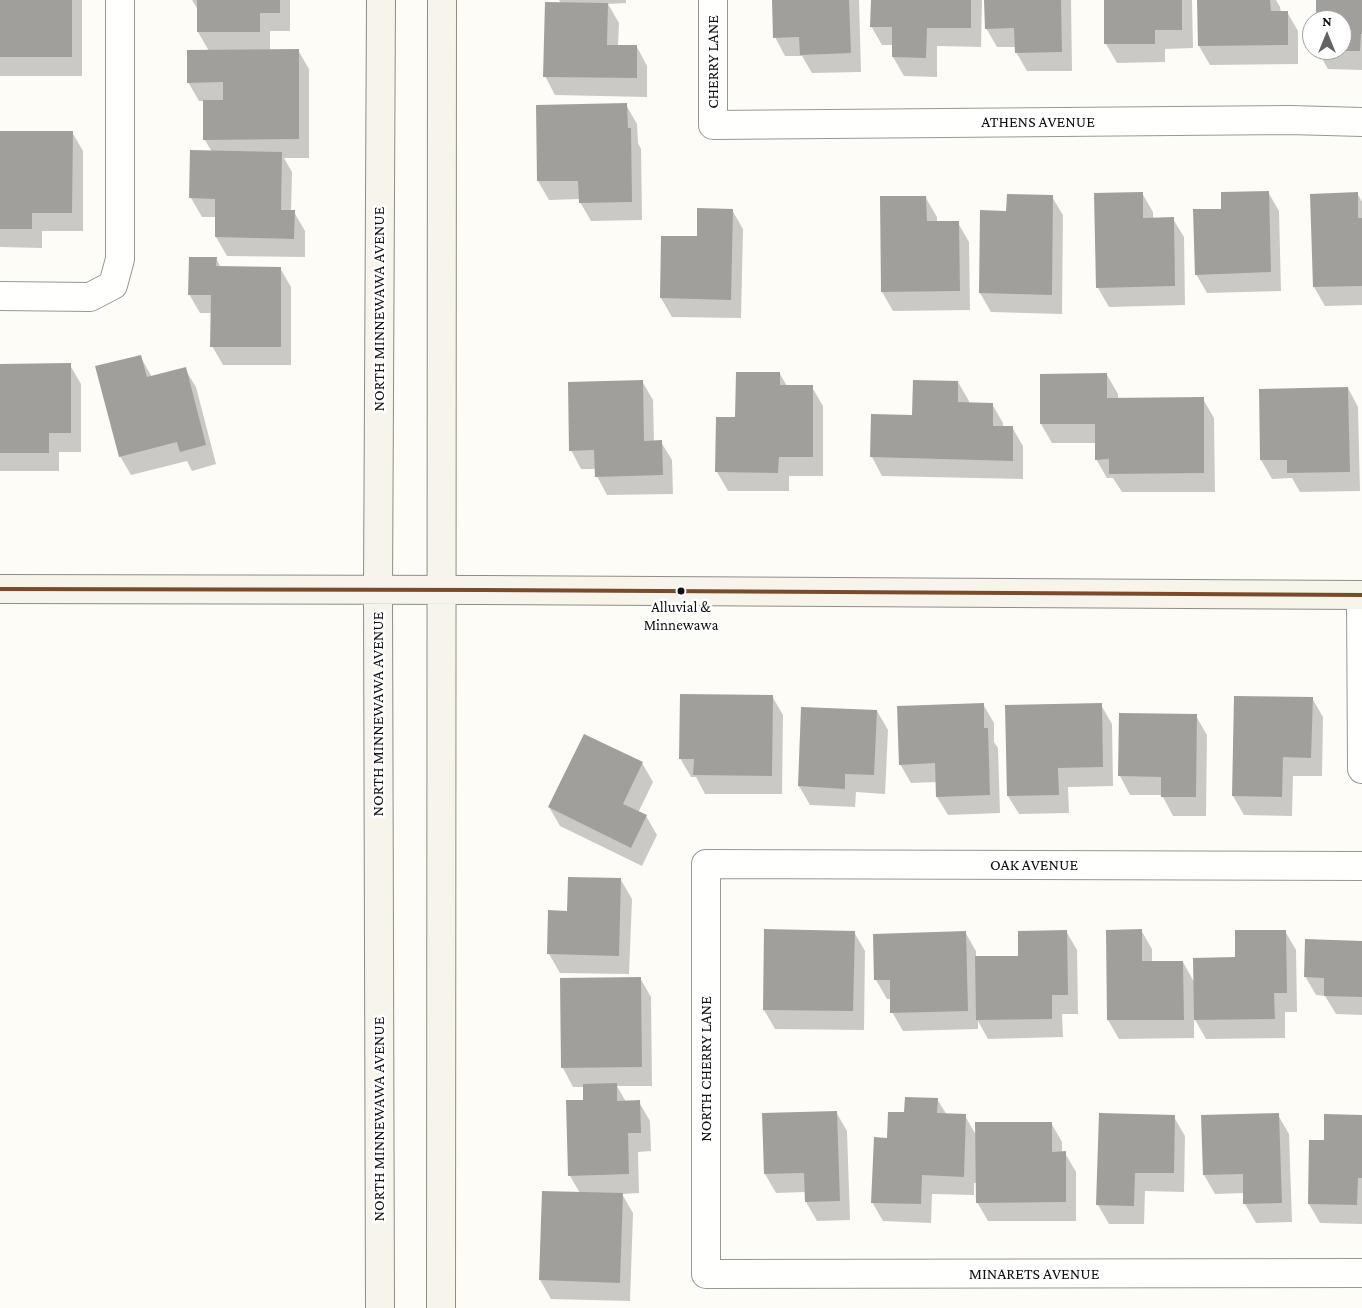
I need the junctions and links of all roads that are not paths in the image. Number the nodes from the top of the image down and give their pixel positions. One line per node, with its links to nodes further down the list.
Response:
1 (120, 0): 7 (street)
2 (381, 0): 9 (main road, NORTH MINNEWAWA AVENUE)
3 (442, 0): 10 (main road)
4 (713, 0): 6 (street, CHERRY LANE)
5 (1362, 122): 6 (street, ATHENS AVENUE)
6 (713, 125)
7 (0, 296)
8 (0, 589): 9 (main road)
9 (378, 590): 10 (main road); 18 (main road, NORTH MINNEWAWA AVENUE)
10 (441, 590): 11 (main road); 19 (main road)
11 (1362, 595): 12 (street)
12 (1362, 701): 13 (street)
13 (1362, 769)
14 (706, 864): 15 (street, OAK AVENUE); 17 (street, NORTH CHERRY LANE)
15 (1362, 866)
16 (1362, 1273): 17 (street, MINARETS AVENUE)
17 (706, 1274)
18 (380, 1308)
19 (441, 1308)

